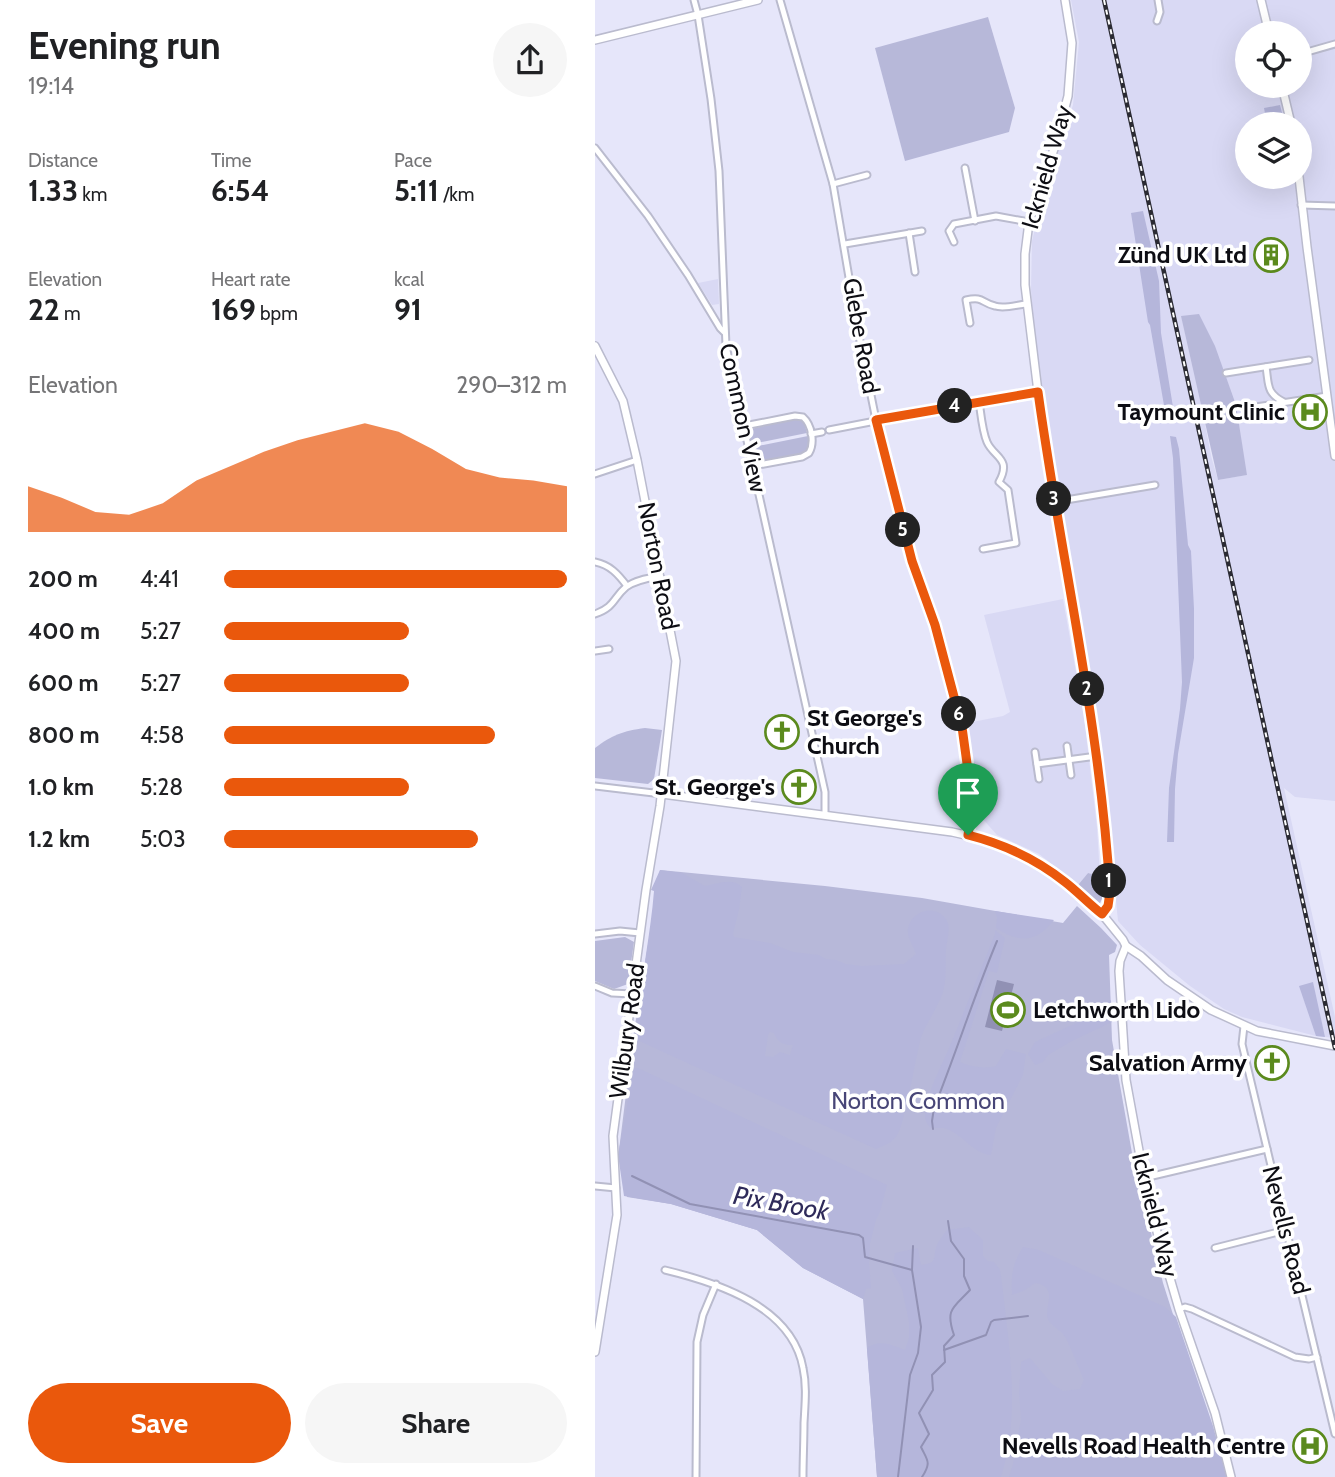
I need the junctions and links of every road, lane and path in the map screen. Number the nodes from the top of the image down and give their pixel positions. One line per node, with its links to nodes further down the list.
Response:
1 (694, 0): 7 (street, Common View)
2 (758, 0): 7 (street)
3 (779, 0): 16 (street, Glebe Road)
4 (1065, 0): 21 (street, Icknield Way)
5 (1158, 0): 8 (street)
6 (1261, 0): 9 (street)
7 (698, 15): 10 (street); 29 (street, Common View)
8 (1157, 21)
9 (1266, 21)
10 (595, 40)
11 (1335, 44): 12 (street)
12 (1312, 50)
13 (595, 148): 29 (street)
14 (965, 168): 20 (street)
15 (867, 175): 16 (street)
16 (833, 184): 25 (street, Glebe Road)
17 (1300, 189): 18 (street)
18 (1301, 205): 19 (street); 36 (street)
19 (1335, 206)
20 (975, 221): 21 (street); 24 (street)
21 (1029, 222): 27 (street, Icknield Way)
22 (922, 231): 23 (street, Glebe Road)
23 (909, 233): 25 (street, Glebe Road); 26 (street)
24 (954, 242)
25 (845, 244): 40 (street, Glebe Road)
26 (915, 272)
27 (1026, 304): 28 (street); 35 (street, Icknield Way)
28 (970, 323)
29 (724, 332): 41 (street, Common View)
30 (595, 346): 46 (street, Norton Road)
31 (1308, 360): 32 (street)
32 (1266, 367): 33 (street); 38 (street)
33 (1226, 373)
34 (1335, 388): 36 (street)
35 (1038, 392): 37 (street); 50 (street, Icknield Way)
36 (1327, 392): 38 (street); 45 (street)
37 (979, 401): 40 (street); 51 (street)
38 (1284, 402): 39 (street)
39 (1249, 408)
40 (876, 420): 42 (street); 68 (street, Glebe Road)
41 (744, 426): 44 (street); 47 (street, Common View)
42 (829, 430)
43 (822, 432): 44 (street)
44 (810, 434): 47 (street)
45 (1335, 456)
46 (637, 460): 48 (street); 53 (street, Norton Road)
47 (753, 466): 67 (street, Common View)
48 (595, 474)
49 (1155, 485): 50 (street)
50 (1054, 502): 60 (street, Icknield Way)
51 (983, 549)
52 (595, 562): 54 (street)
53 (660, 576): 54 (street); 66 (street, Norton Road)
54 (627, 586): 55 (street)
55 (595, 614)
56 (609, 649): 57 (street)
57 (595, 651)
58 (1067, 746): 61 (street)
59 (1035, 752): 62 (street)
60 (1097, 756): 61 (street); 69 (street, Icknield Way)
61 (1069, 760): 62 (street); 63 (street)
62 (1037, 764): 64 (street)
63 (1071, 775)
64 (1039, 779)
65 (595, 786): 66 (street)
66 (662, 794): 67 (street); 70 (street, Wilbury Road)
67 (825, 815): 68 (street)
68 (968, 835): 69 (street)
69 (1102, 914): 72 (street)
70 (640, 933): 71 (street); 74 (street, Wilbury Road)
71 (595, 934)
72 (1126, 946): 75 (street); 78 (street, Icknield Way)
73 (595, 986): 74 (street)
74 (632, 994): 80 (street, Wilbury Road)
75 (1244, 1026): 76 (street); 77 (street, Nevells Road)
76 (1335, 1046)
77 (1266, 1149): 78 (street); 81 (street, Nevells Road)
78 (1144, 1178): 85 (street, Icknield Way)
79 (595, 1186): 80 (street)
80 (616, 1188): 86 (street, Wilbury Road)
81 (1286, 1230): 82 (street); 87 (street, Nevells Road)
82 (1215, 1248)
83 (665, 1270): 84 (street)
84 (716, 1284): 89 (street); 90 (street)
85 (1179, 1309): 87 (street); 91 (street, Icknield Way)
86 (595, 1352)
87 (1317, 1357): 88 (street, Nevells Road)
88 (1335, 1434)
89 (696, 1477)
90 (803, 1477)
91 (1231, 1477)

